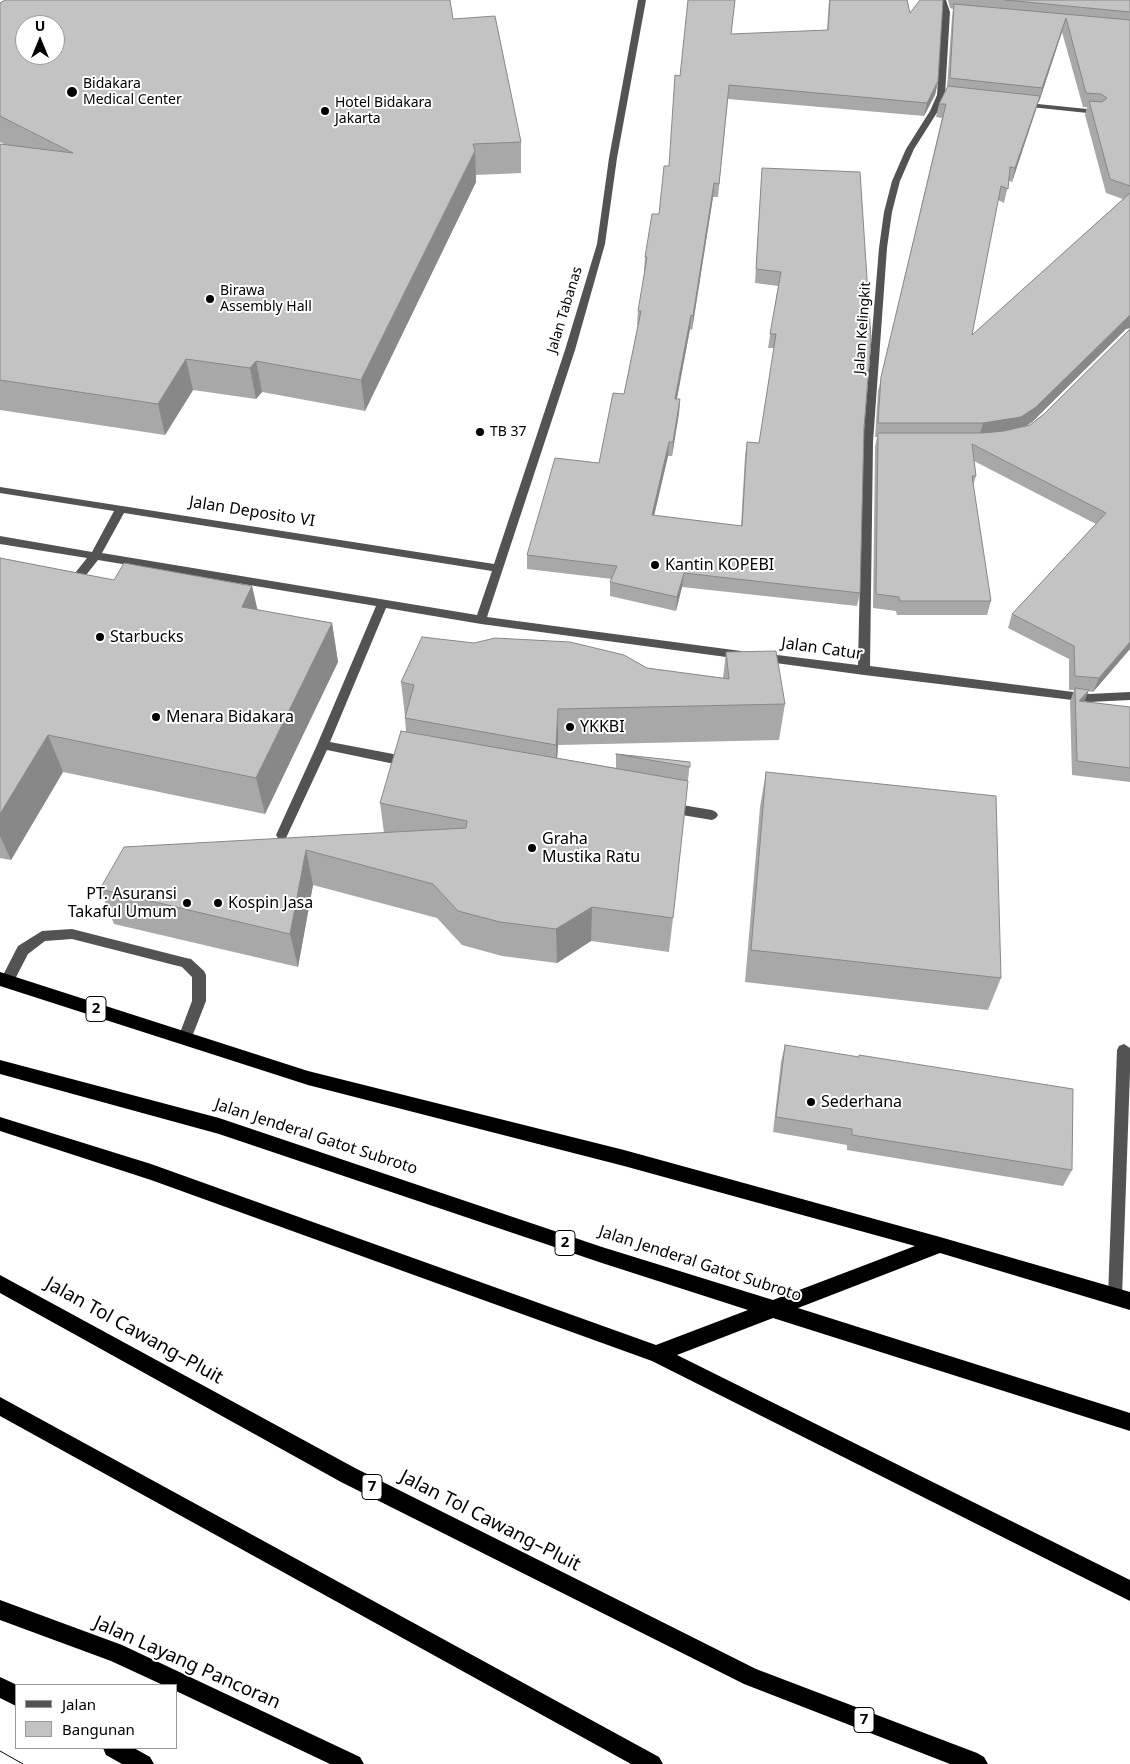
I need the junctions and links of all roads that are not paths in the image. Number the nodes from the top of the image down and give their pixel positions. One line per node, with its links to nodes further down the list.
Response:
1 (642, 0): 9 (street, Jalan Tabanas)
2 (942, 0): 13 (street, Jalan Kelingkit)
3 (1010, 103): 4 (street)
4 (1097, 112)
5 (0, 490): 6 (street, Jalan Deposito VI)
6 (121, 508): 8 (street); 9 (street, Jalan Deposito VI)
7 (0, 540): 8 (street)
8 (96, 556): 10 (street); 11 (street)
9 (498, 568): 12 (street, Jalan Tabanas)
10 (62, 589)
11 (382, 604): 12 (street); 15 (street)
12 (481, 620): 13 (street, Jalan Catur)
13 (864, 671): 14 (street, Jalan Catur)
14 (1130, 696)
15 (323, 745): 16 (street); 19 (street)
16 (421, 764)
17 (654, 805): 18 (street)
18 (712, 815)
19 (282, 834)
20 (3, 980): 21 (highway, 2); 21 (street)
21 (185, 1038): 25 (highway, 2)
22 (1124, 1050): 27 (street)
23 (0, 1067): 30 (highway, Jalan Jenderal Gatot Subroto / 2)
24 (0, 1124): 28 (highway)
25 (940, 1245): 27 (highway, 2); 28 (highway)
26 (0, 1284): 39 (highway, Jalan Tol Cawang–Pluit / 7)
27 (1123, 1299)
28 (656, 1354): 31 (highway)
29 (0, 1406): 38 (highway)
30 (1130, 1422)
31 (1130, 1590)
32 (0, 1610): 37 (highway, Jalan Layang Pancoran)
33 (0, 1687): 34 (highway)
34 (15, 1695)
35 (115, 1749): 36 (highway)
36 (143, 1764)
37 (353, 1764)
38 (652, 1764)
39 (977, 1764)

